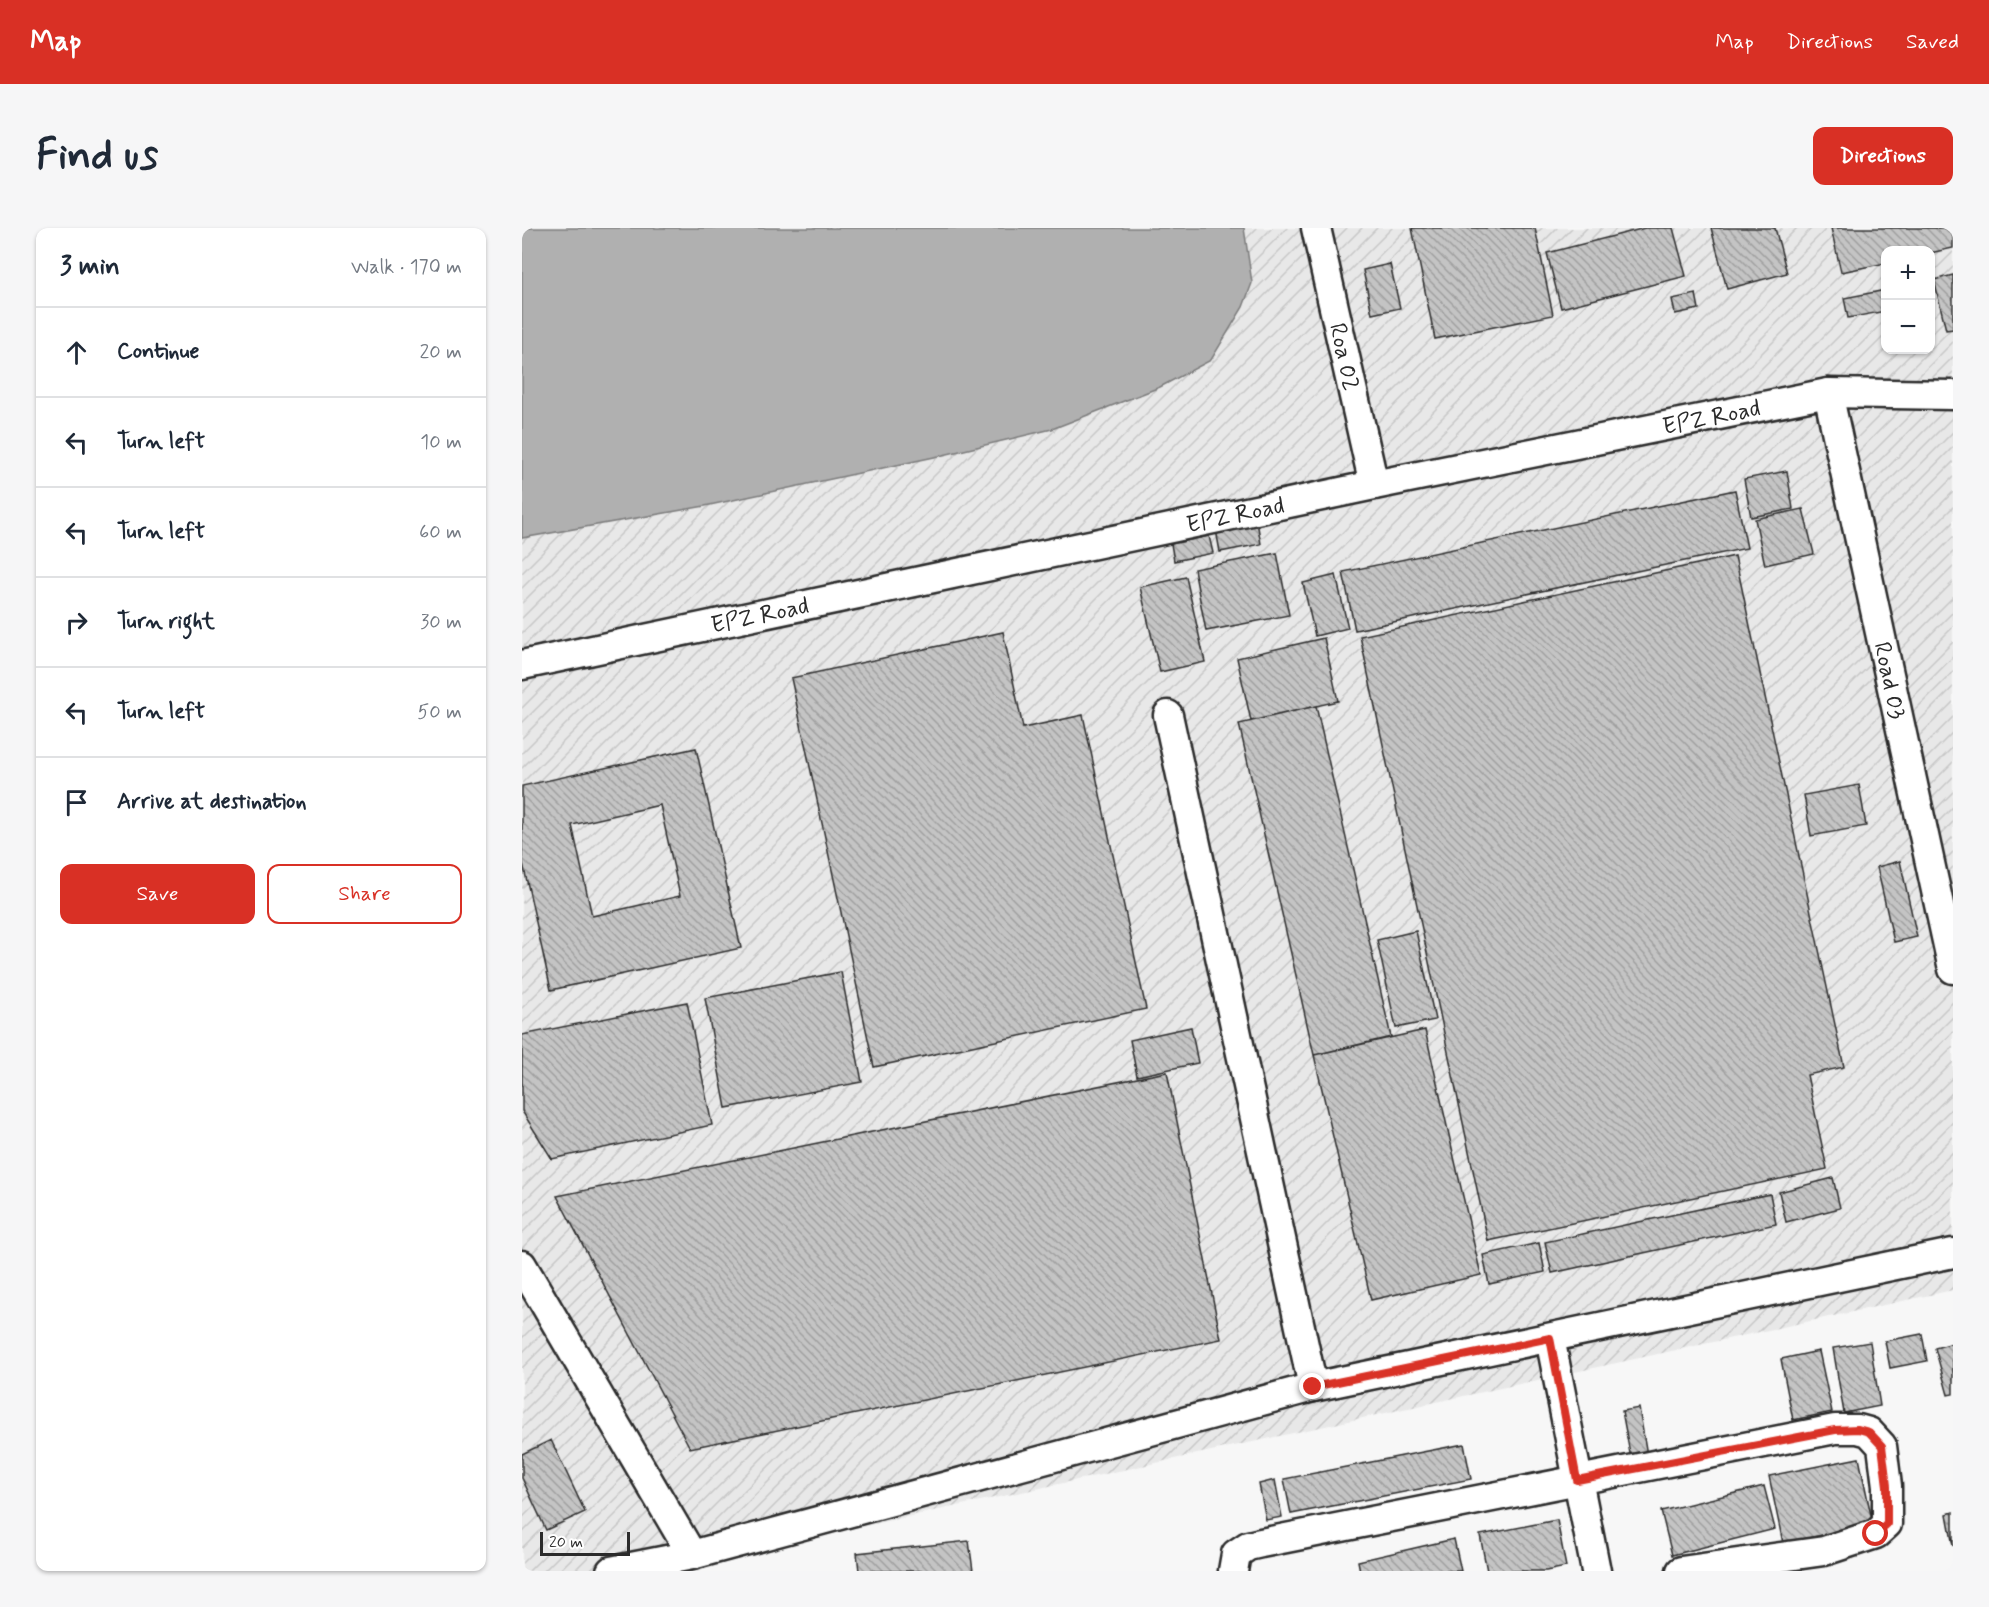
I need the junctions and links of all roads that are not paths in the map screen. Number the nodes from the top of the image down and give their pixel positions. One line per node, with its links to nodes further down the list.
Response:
1 (1316, 228): 4 (street, Roa 02)
2 (1828, 393): 3 (street, EPZ Road); 4 (street, EPZ Road); 7 (street, Road 03)
3 (1953, 395)
4 (1374, 485): 5 (street, EPZ Road)
5 (522, 665)
6 (1168, 715): 11 (street)
7 (1953, 969)
8 (1953, 1253): 10 (street)
9 (522, 1265): 13 (street)
10 (1550, 1338): 11 (street); 12 (street)
11 (1313, 1387): 13 (street)
12 (1577, 1480): 15 (street); 16 (street); 17 (street)
13 (692, 1555): 14 (street)
14 (611, 1571)
15 (1233, 1571)
16 (1596, 1571)
17 (1681, 1571)

